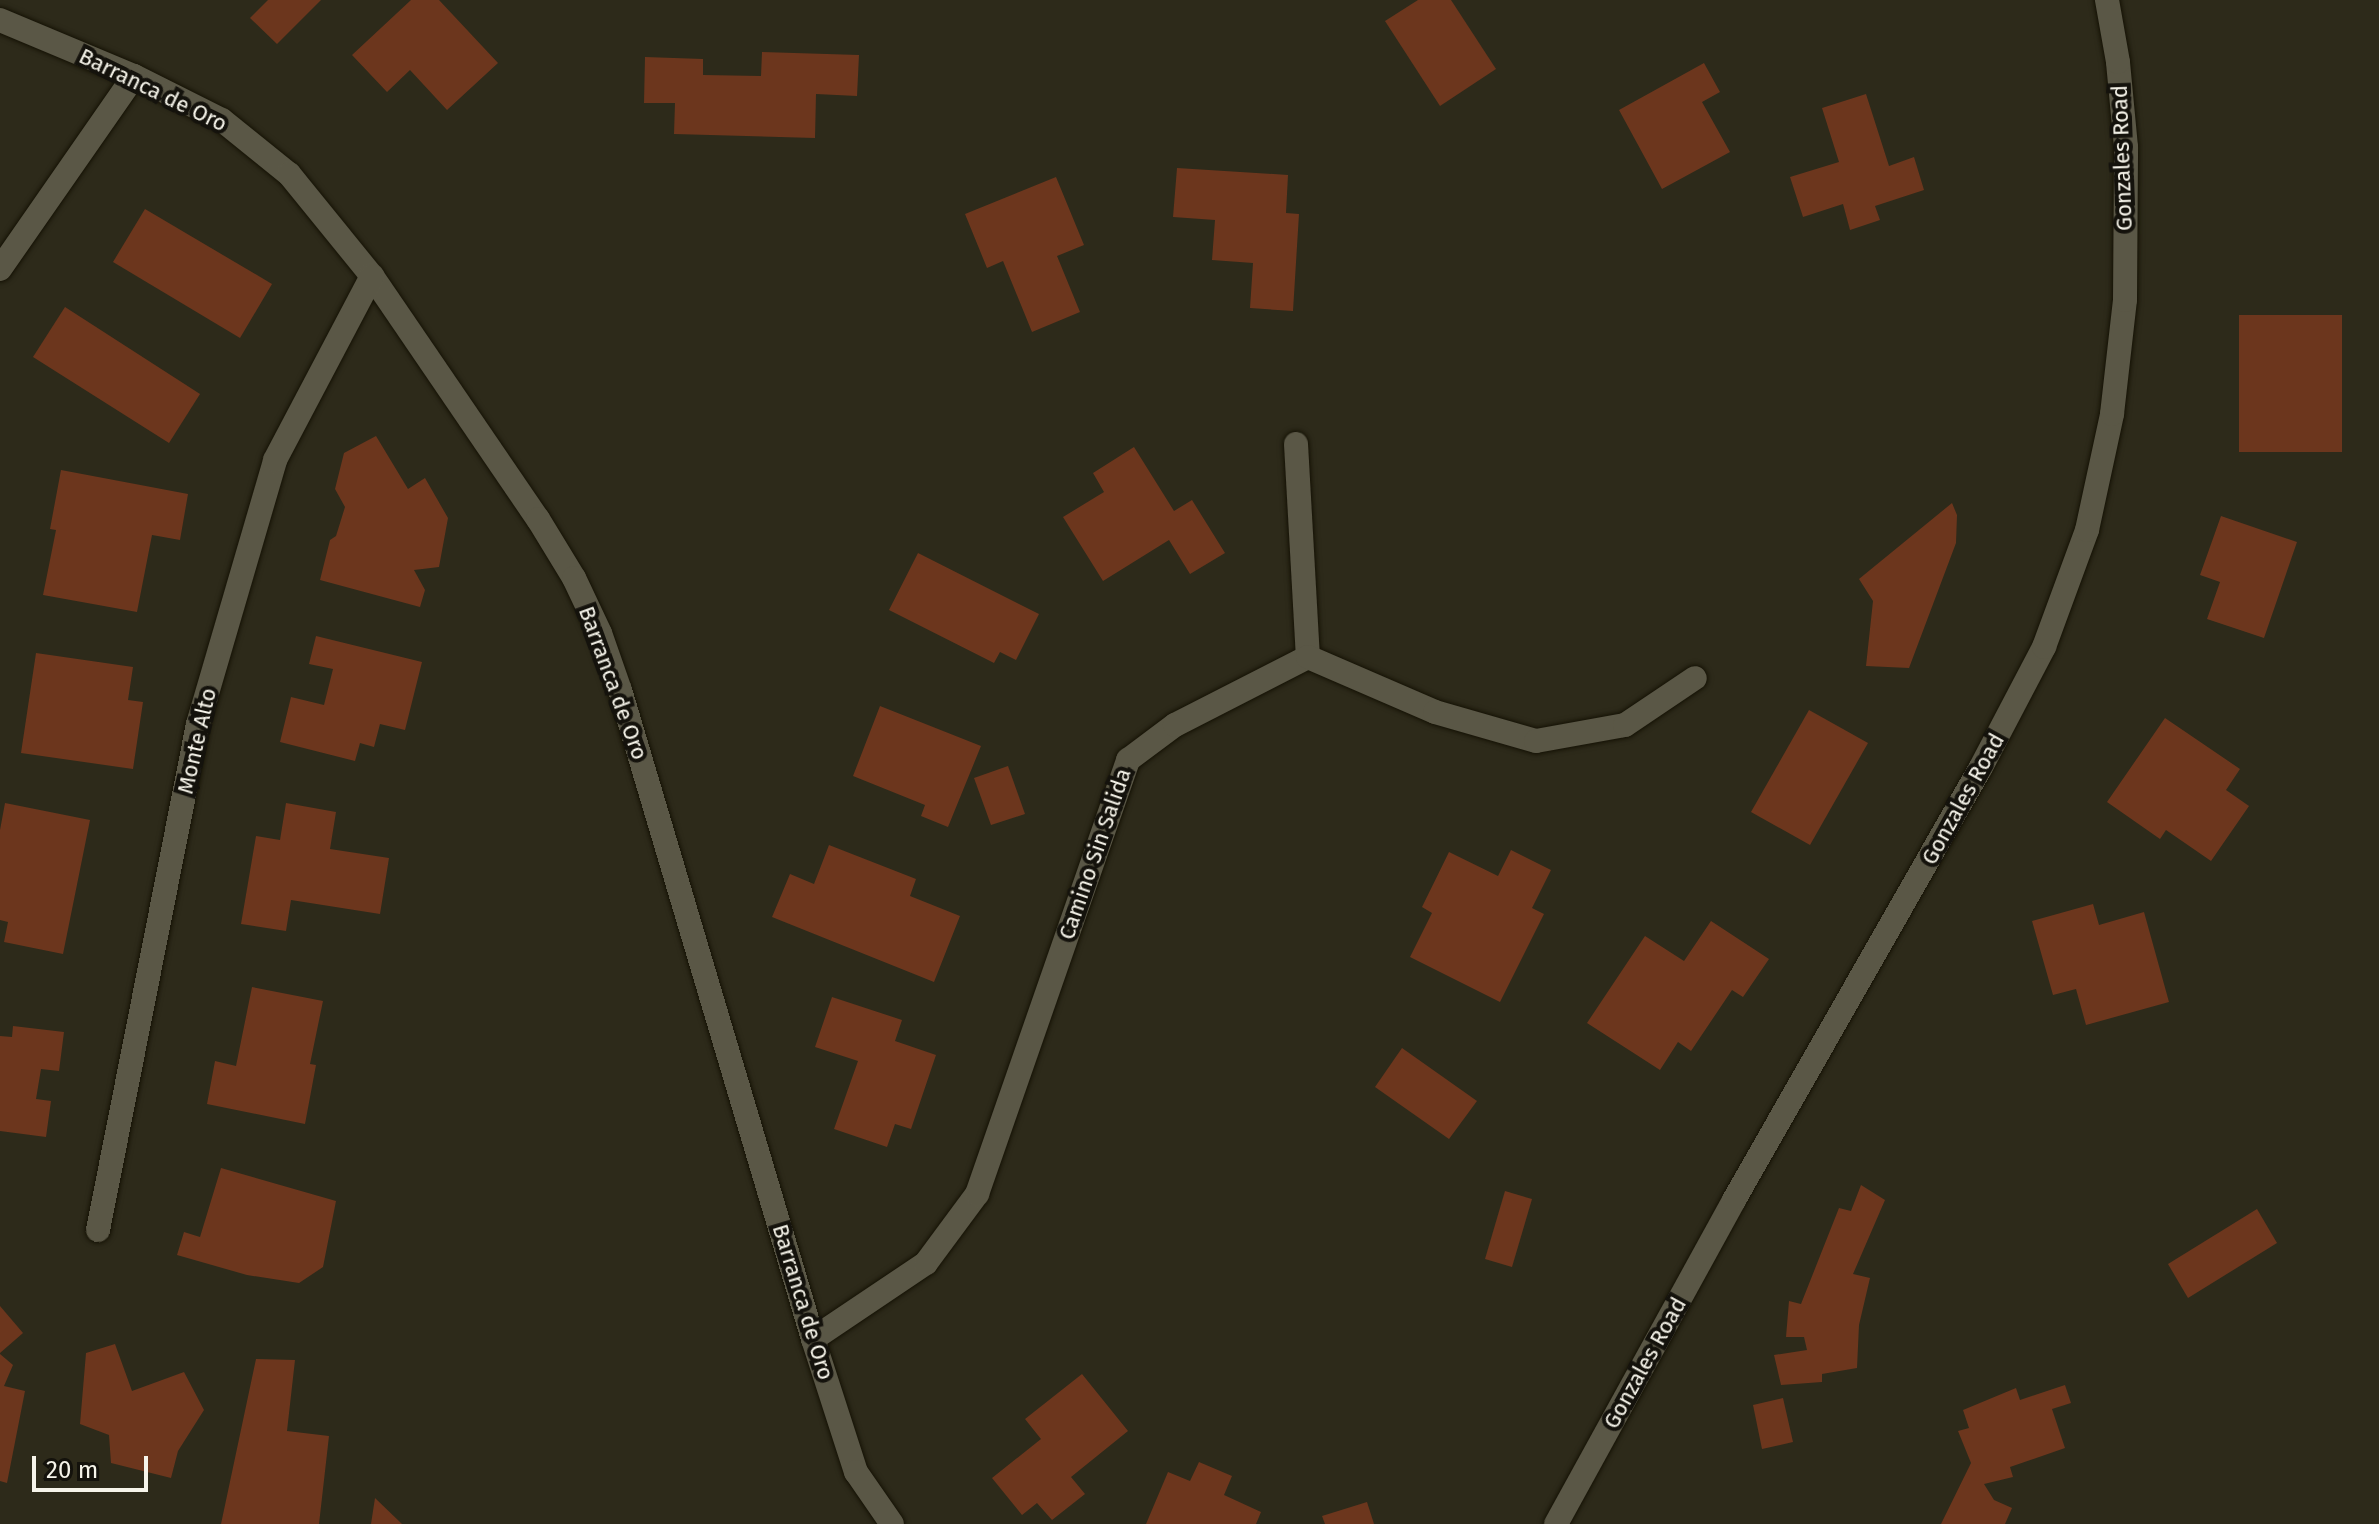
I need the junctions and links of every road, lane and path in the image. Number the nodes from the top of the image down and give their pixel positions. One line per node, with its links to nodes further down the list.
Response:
1 (2107, 0): 12 (street, Gonzales Road)
2 (0, 20): 3 (street, Barranca de Oro)
3 (134, 76): 4 (street); 5 (street, Barranca de Oro)
4 (0, 269)
5 (372, 276): 9 (street, Monte Alto); 10 (street, Barranca de Oro)
6 (1296, 444): 7 (street)
7 (1308, 657): 8 (street); 10 (street, Camino Sin Salida)
8 (1695, 678)
9 (98, 1230)
10 (813, 1339): 11 (street, Barranca de Oro)
11 (892, 1524)
12 (1556, 1524)

